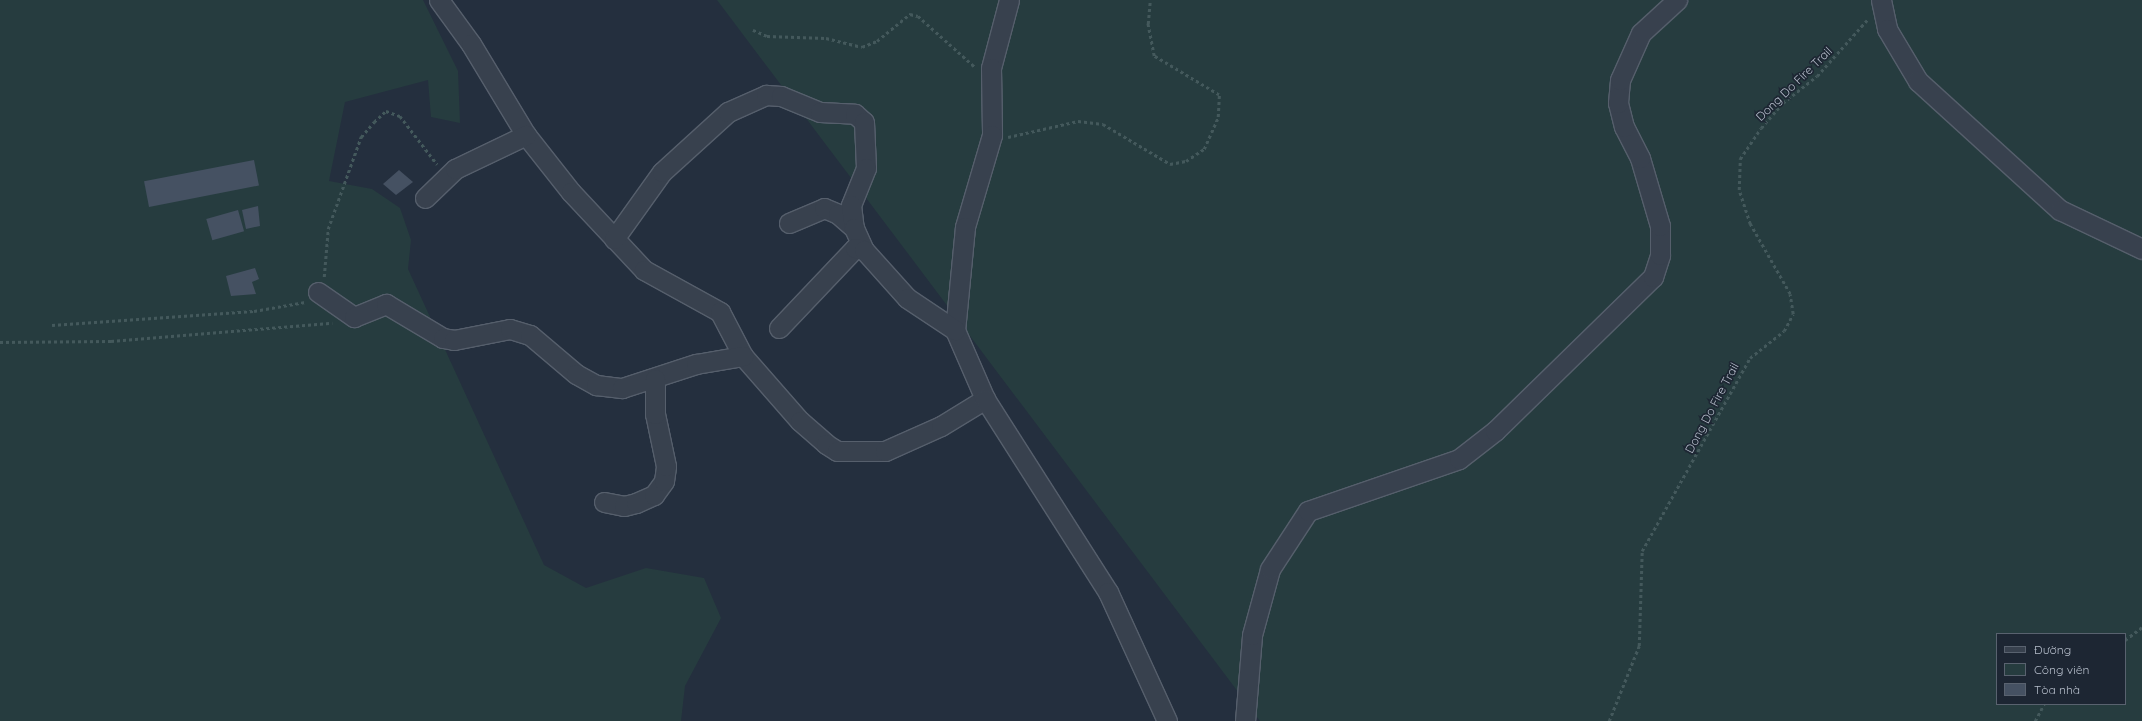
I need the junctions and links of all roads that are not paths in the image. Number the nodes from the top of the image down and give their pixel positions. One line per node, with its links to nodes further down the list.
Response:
1 (439, 0): 5 (street)
2 (1009, 0): 14 (street)
3 (1677, 0): 20 (street)
4 (1881, 2): 10 (street)
5 (526, 135): 6 (street); 9 (street)
6 (425, 198)
7 (789, 223): 8 (street)
8 (854, 228): 9 (street); 11 (street)
9 (614, 239): 15 (street)
10 (2142, 249)
11 (864, 250): 13 (street); 14 (street)
12 (318, 292): 16 (street)
13 (779, 328)
14 (955, 330): 17 (street)
15 (743, 356): 16 (street); 17 (street)
16 (655, 379): 18 (street)
17 (984, 399): 19 (street)
18 (604, 502)
19 (1167, 721)
20 (1245, 721)

